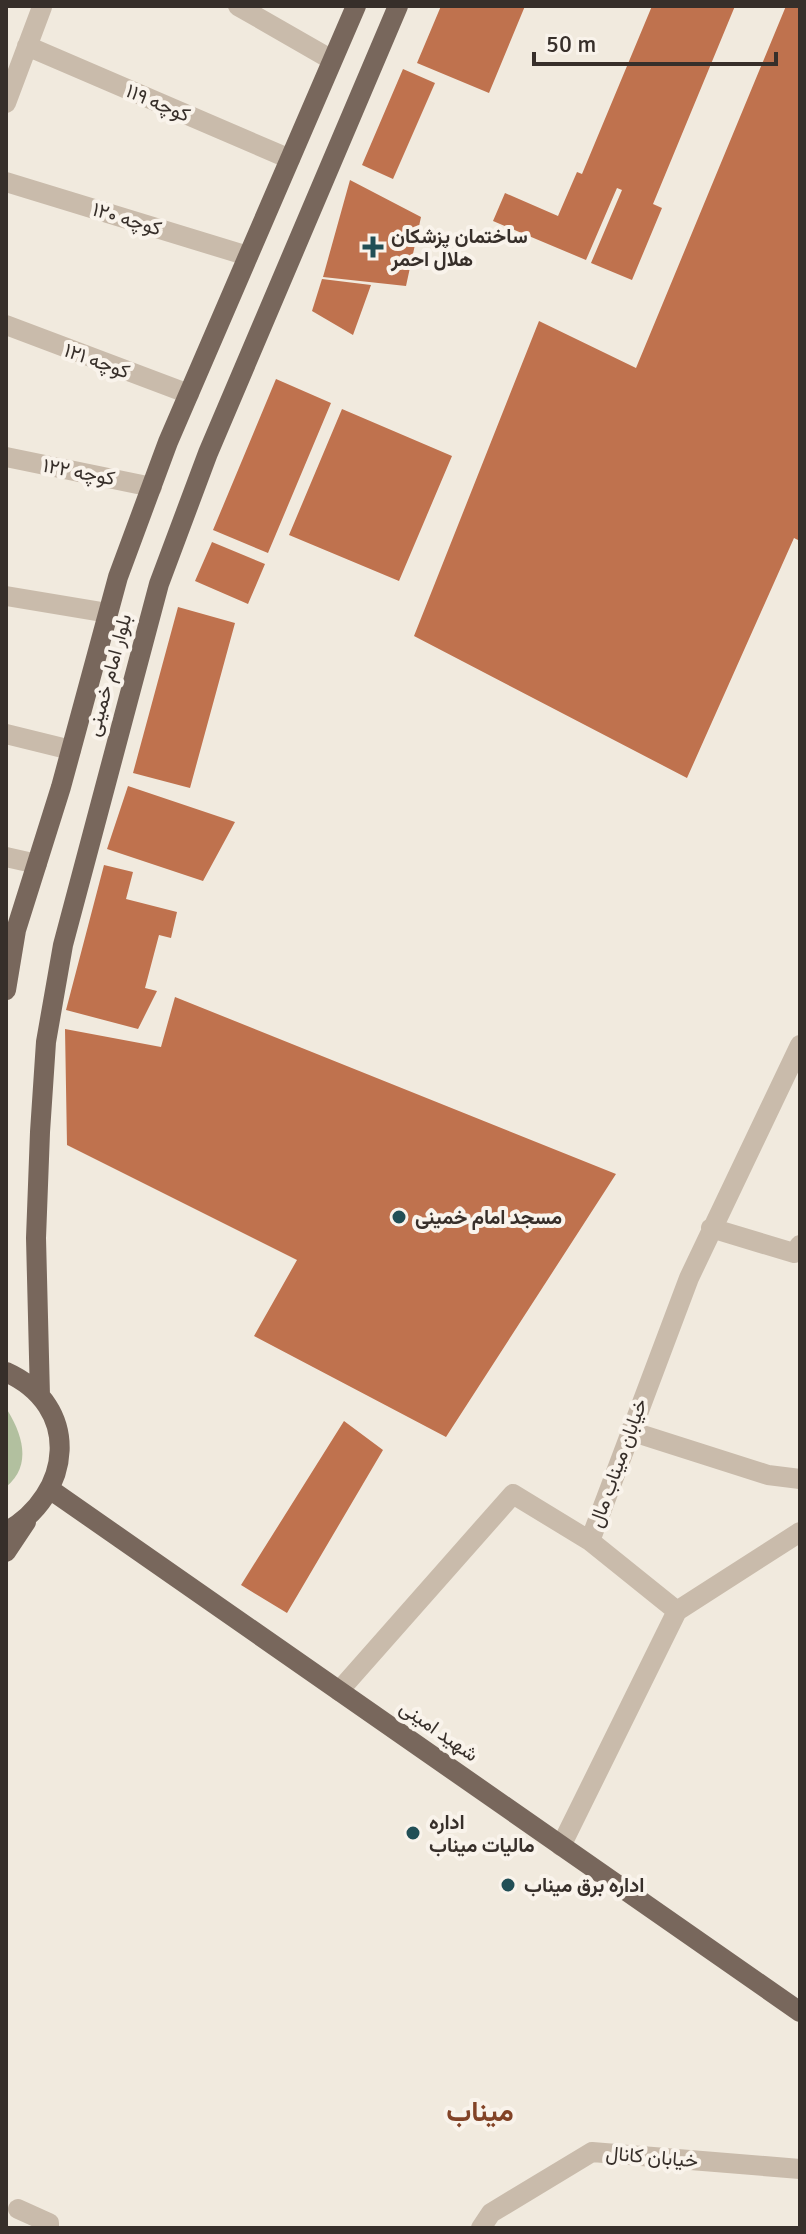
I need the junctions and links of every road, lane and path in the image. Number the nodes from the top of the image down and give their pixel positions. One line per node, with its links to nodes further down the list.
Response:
1 (238, 6): 6 (street)
2 (356, 6): 6 (main road, بلوار امام خمینی)
3 (398, 6): 26 (main road, بلوار امام خمینی)
4 (42, 7): 5 (street)
5 (27, 46): 7 (street); 8 (street, کوچه ۱۱۹)
6 (332, 60): 8 (main road, بلوار امام خمینی)
7 (6, 103)
8 (290, 159): 10 (main road, بلوار امام خمینی)
9 (6, 182): 10 (street, کوچه ۱۲۰)
10 (248, 256): 12 (main road, بلوار امام خمینی)
11 (6, 325): 12 (street, کوچه ۱۲۱)
12 (189, 394): 14 (main road, بلوار امام خمینی)
13 (6, 457): 14 (street, کوچه ۱۲۲)
14 (152, 487): 16 (main road, بلوار امام خمینی)
15 (6, 596): 16 (street)
16 (108, 613): 18 (main road, بلوار امام خمینی)
17 (6, 734): 18 (street)
18 (71, 750): 20 (main road, بلوار امام خمینی)
19 (6, 857): 20 (street)
20 (37, 864): 21 (main road, بلوار امام خمینی)
21 (6, 990)
22 (800, 1045): 23 (street, خیابان میناب مال)
23 (711, 1228): 24 (street); 27 (street, خیابان میناب مال)
24 (800, 1245)
25 (6, 1372): 26 (main road)
26 (40, 1396): 29 (main road)
27 (630, 1431): 28 (street); 33 (street, خیابان میناب مال)
28 (800, 1479)
29 (51, 1490): 30 (main road); 36 (main road, شهید امینی)
30 (27, 1519): 31 (main road); 34 (main road)
31 (6, 1532)
32 (800, 1532): 35 (street)
33 (590, 1541): 35 (street, خیابان میناب مال); 36 (street)
34 (6, 1552)
35 (677, 1611): 37 (street)
36 (339, 1691): 37 (main road, شهید امینی)
37 (561, 1846): 38 (main road, شهید امینی)
38 (800, 2012)
39 (800, 2169): 42 (street, خیابان کانال)
40 (18, 2209): 41 (street)
41 (49, 2228)
42 (481, 2228)

